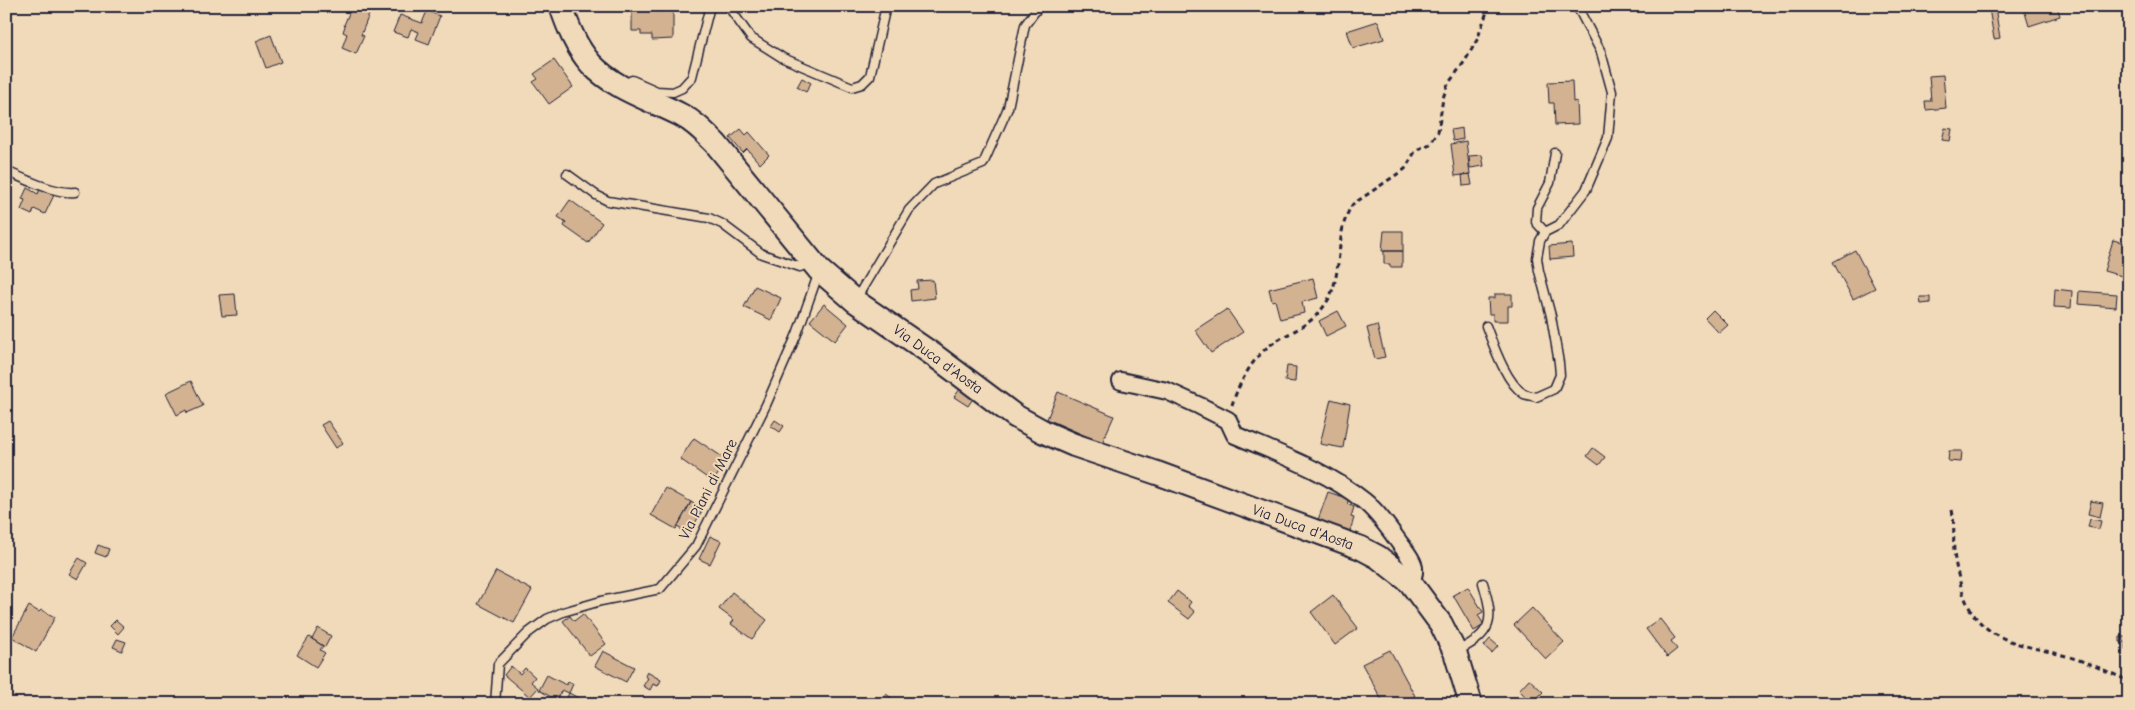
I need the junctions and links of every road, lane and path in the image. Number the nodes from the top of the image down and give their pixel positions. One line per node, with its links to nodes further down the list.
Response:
1 (561, 6): 8 (main road, Via Duca d'Aosta)
2 (710, 6): 8 (lane)
3 (728, 6): 4 (lane)
4 (886, 6)
5 (1039, 6): 15 (lane)
6 (1489, 6): 18 (path)
7 (1574, 6): 13 (lane)
8 (622, 88): 14 (main road, Via Duca d'Aosta)
9 (1555, 153): 13 (lane)
10 (6, 171): 12 (lane)
11 (567, 174): 14 (lane)
12 (75, 192)
13 (1545, 232): 16 (lane)
14 (816, 266): 15 (main road, Via Duca d'Aosta); 24 (lane, Via Piani di Mare)
15 (855, 301): 20 (main road, Via Duca d'Aosta)
16 (1486, 326)
17 (1121, 381): 18 (street)
18 (1228, 420): 20 (street)
19 (1952, 510): 23 (path)
20 (1410, 582): 22 (main road, Via Duca d'Aosta)
21 (1483, 583): 22 (lane)
22 (1455, 652): 25 (main road, Via Duca d'Aosta)
23 (2129, 681)
24 (496, 704)
25 (1471, 704)

